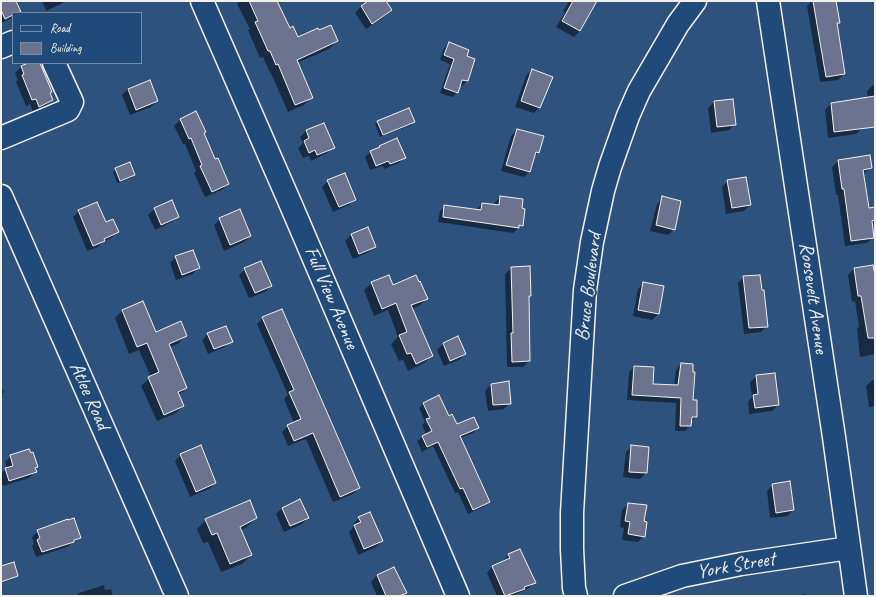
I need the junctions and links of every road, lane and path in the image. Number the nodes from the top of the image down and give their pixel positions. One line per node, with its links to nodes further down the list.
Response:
1 (202, 1): 11 (street, Full View Avenue)
2 (695, 1): 12 (street, Bruce Boulevard)
3 (768, 1): 9 (street, Roosevelt Avenue)
4 (12, 42): 5 (street)
5 (1, 47)
6 (54, 64): 7 (street)
7 (1, 138)
8 (3, 203): 10 (street, Atlee Road)
9 (849, 548): 13 (street, York Street); 14 (street, Roosevelt Avenue)
10 (177, 596)
11 (458, 596)
12 (576, 596)
13 (625, 596)
14 (856, 596)

